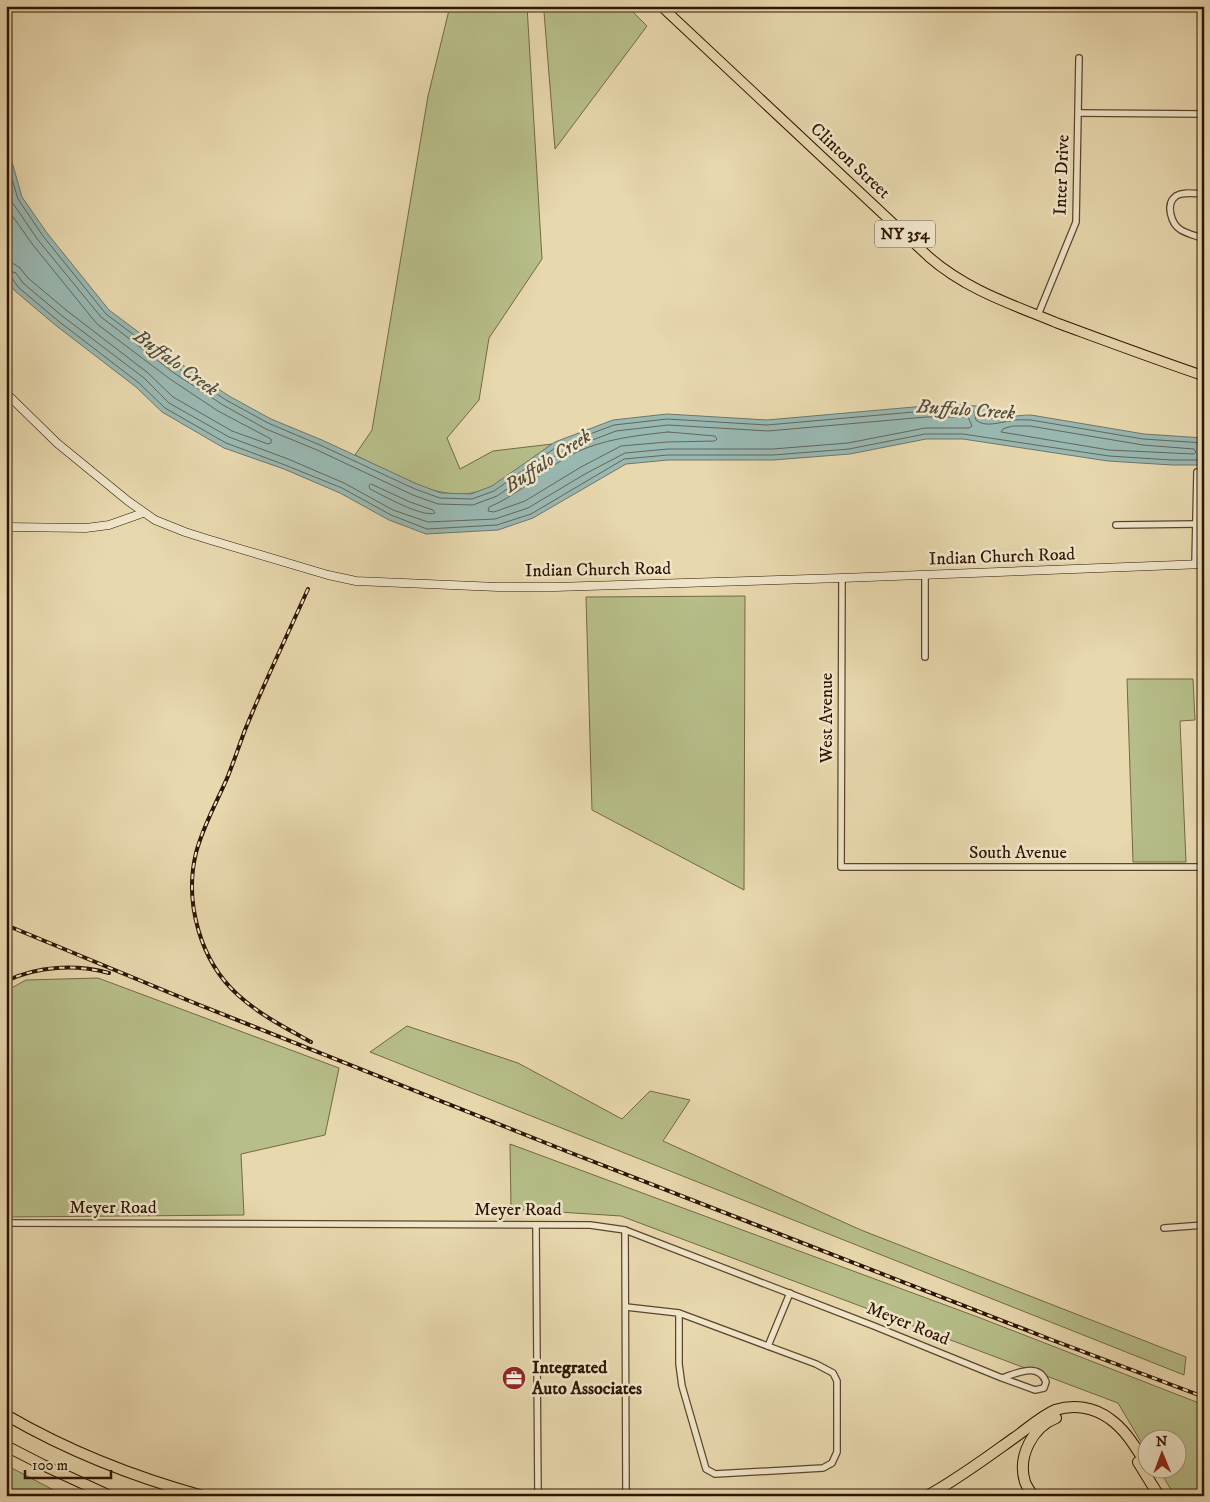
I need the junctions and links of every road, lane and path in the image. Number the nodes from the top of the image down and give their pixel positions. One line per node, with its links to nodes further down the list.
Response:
1 (661, 6): 7 (main road, Clinton Street / NY 354)
2 (1080, 58): 3 (street, Inter Drive)
3 (1079, 113): 4 (street); 7 (street, Inter Drive)
4 (1204, 114)
5 (1204, 194): 6 (street)
6 (1204, 239)
7 (1038, 315): 8 (main road, Clinton Street / NY 354)
8 (1204, 376)
9 (6, 393): 13 (street, Indian Church Road)
10 (1197, 472): 11 (street)
11 (1196, 510): 12 (street); 14 (street)
12 (1204, 511)
13 (143, 512): 16 (street); 20 (street, Indian Church Road)
14 (1196, 524): 15 (street); 17 (street)
15 (1116, 525)
16 (6, 527)
17 (1195, 564): 18 (street, Indian Church Road); 19 (street, Indian Church Road)
18 (1204, 564)
19 (926, 575): 20 (street, Indian Church Road); 21 (street)
20 (842, 578): 22 (street, West Avenue)
21 (925, 657)
22 (841, 859): 23 (street, South Avenue)
23 (1204, 868)
24 (6, 1223): 25 (street, Meyer Road)
25 (536, 1224): 28 (street, Meyer Road); 40 (street)
26 (1204, 1225): 27 (street)
27 (1164, 1228)
28 (625, 1230): 29 (street, Meyer Road); 30 (street)
29 (790, 1293): 32 (street); 33 (street, Meyer Road)
30 (626, 1307): 31 (street); 41 (street)
31 (679, 1313): 32 (street); 32 (street)
32 (768, 1346)
33 (1002, 1378): 33 (street, Meyer Road)
34 (6, 1415): 39 (highway)
35 (6, 1446): 38 (highway)
36 (1138, 1452): 42 (highway)
37 (1156, 1480): 45 (highway)
38 (110, 1496)
39 (203, 1496)
40 (538, 1496)
41 (626, 1496)
42 (927, 1496)
43 (1033, 1496): 44 (highway)
44 (1158, 1496)
45 (1166, 1496)

